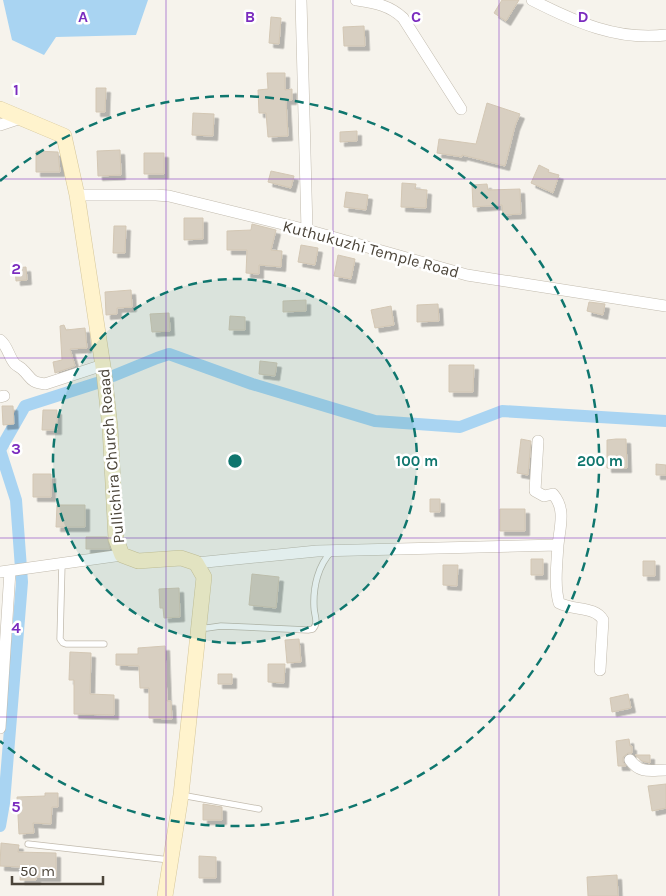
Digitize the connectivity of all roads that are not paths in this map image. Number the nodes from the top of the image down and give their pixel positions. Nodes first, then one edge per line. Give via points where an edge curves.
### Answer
1 (301, 0) edge
2 (356, 0) edge
3 (532, 0) edge
4 (666, 35) edge
5 (0, 109) edge
6 (461, 109) dead end
7 (21, 118) junction
8 (0, 125) edge
9 (78, 196) junction
10 (306, 230) junction
11 (666, 306) edge
12 (0, 340) edge
13 (103, 366) junction
14 (538, 441) dead end
15 (558, 544) junction
16 (332, 551) junction
17 (122, 555) junction
18 (196, 563) junction
19 (62, 564) junction
20 (5, 571) edge
21 (199, 626) junction
22 (104, 644) dead end
23 (600, 670) dead end
24 (0, 728) edge
25 (630, 760) dead end
26 (666, 770) edge
27 (181, 794) junction
28 (259, 809) dead end
29 (28, 844) dead end
30 (171, 860) junction
31 (165, 896) edge

1 - 10 street
2 - 6 street via 379,3 395,10 403,18
3 - 4 street via 584,24 616,34
5 - 7 main road, Pullichira Church Roaad
7 - 8 street
7 - 9 main road, Pullichira Church Roaad via 64,136
9 - 10 street, Kuthukuzhi Temple Road via 156,194
9 - 13 main road, Pullichira Church Roaad
10 - 11 street, Kuthukuzhi Temple Road via 467,275
12 - 13 street via 15,364 35,383 45,384
13 - 17 main road, Pullichira Church Roaad via 116,539
14 - 15 street via 535,491 544,496 554,494 560,502
15 - 16 street
15 - 23 street via 559,603 568,608 592,610 603,620
16 - 18 street
16 - 21 lane via 325,558 317,579 316,622 312,629
17 - 18 main road, Pullichira Church Roaad via 138,560 181,558
17 - 19 street
18 - 21 main road via 204,577
19 - 20 street
19 - 22 lane via 60,639 66,644
20 - 24 street
21 - 27 main road
25 - 26 street via 641,770
27 - 28 lane
27 - 30 main road
29 - 30 lane
30 - 31 main road

